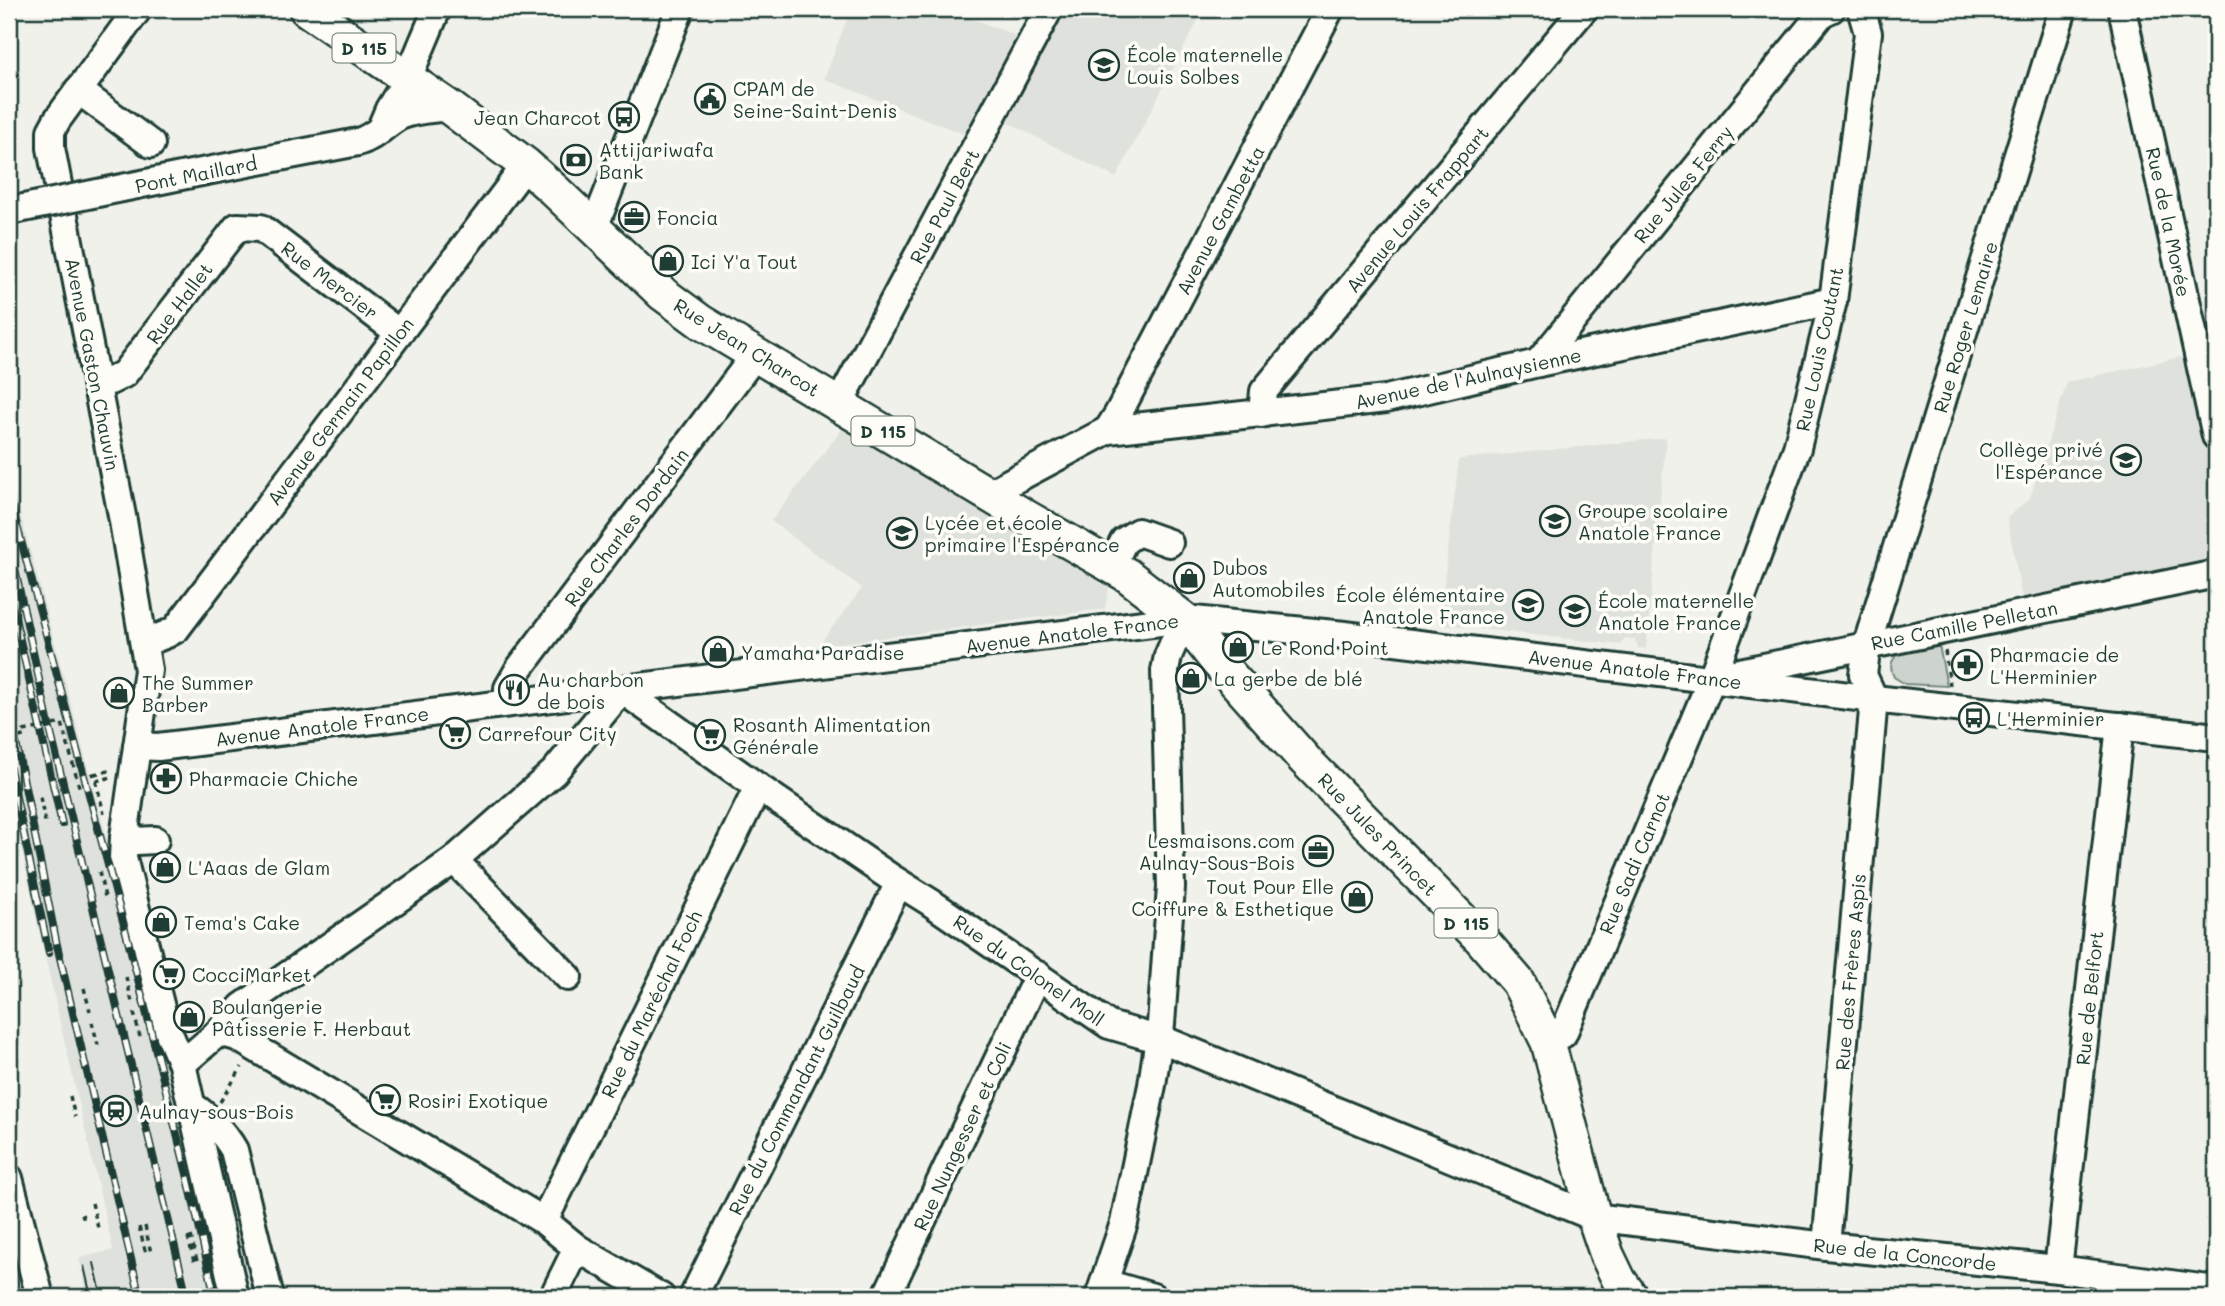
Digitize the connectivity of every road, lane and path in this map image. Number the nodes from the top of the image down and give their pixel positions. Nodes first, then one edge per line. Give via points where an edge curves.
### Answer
1 (138, 9) edge
2 (306, 9) edge
3 (437, 9) edge
4 (680, 9) edge
5 (1049, 9) edge
6 (1331, 9) edge
7 (1584, 9) edge
8 (1831, 9) edge
9 (1861, 9) edge
10 (2063, 9) edge
11 (2122, 9) edge
12 (408, 78) junction
13 (78, 90) junction
14 (449, 107) junction
15 (380, 131) junction
16 (151, 144) dead end
17 (526, 165) junction
18 (9, 211) edge
19 (261, 228) joint
20 (594, 228) junction
21 (1833, 301) junction
22 (400, 333) junction
23 (755, 355) junction
24 (1538, 363) junction
25 (96, 383) junction
26 (839, 404) junction
27 (1262, 414) junction
28 (1108, 430) junction
29 (2216, 436) edge
30 (988, 494) junction
31 (1168, 543) dead end
32 (1111, 567) junction
33 (2216, 574) edge
34 (1184, 619) junction
35 (1942, 630) junction
36 (144, 643) junction
37 (1867, 644) junction
38 (1712, 678) junction
39 (622, 690) junction
40 (1874, 699) junction
41 (508, 703) junction
42 (1954, 708) junction
43 (2120, 726) junction
44 (2216, 737) edge
45 (9, 739) edge
46 (138, 746) junction
47 (109, 771) dead end
48 (103, 779) dead end
49 (96, 781) junction
50 (758, 787) junction
51 (80, 790) dead end
52 (40, 797) dead end
53 (105, 818) dead end
54 (45, 822) dead end
55 (454, 860) junction
56 (99, 872) dead end
57 (900, 883) junction
58 (105, 897) dead end
59 (1038, 975) junction
60 (125, 977) dead end
61 (568, 977) dead end
62 (84, 988) dead end
63 (131, 1002) dead end
64 (90, 1011) dead end
65 (134, 1013) dead end
66 (92, 1022) dead end
67 (219, 1032) junction
68 (140, 1037) dead end
69 (1159, 1040) junction
70 (1548, 1042) junction
71 (98, 1045) dead end
72 (182, 1065) junction
73 (243, 1066) dead end
74 (70, 1096) dead end
75 (204, 1106) junction
76 (75, 1117) dead end
77 (9, 1178) edge
78 (92, 1203) dead end
79 (82, 1214) dead end
80 (1594, 1217) junction
81 (84, 1220) dead end
82 (544, 1221) junction
83 (145, 1226) dead end
84 (139, 1227) dead end
85 (99, 1232) dead end
86 (189, 1237) dead end
87 (1826, 1246) junction
88 (577, 1248) junction
89 (151, 1253) dead end
90 (146, 1254) dead end
91 (196, 1266) dead end
92 (2058, 1269) junction
93 (201, 1287) dead end
94 (153, 1290) dead end
95 (1102, 1290) edge
96 (2216, 1290) edge
97 (202, 1293) dead end
98 (40, 1297) edge
99 (155, 1297) edge
100 (235, 1297) edge
101 (270, 1297) edge
102 (553, 1297) edge
103 (661, 1297) edge
104 (693, 1297) edge
105 (886, 1297) edge
106 (1153, 1297) edge
107 (1631, 1297) edge

1 - 13 street, Avenue Gaston Chauvin
2 - 12 main road, Rue Jean Charcot / D 115
3 - 12 street
4 - 20 street
5 - 26 street, Rue Paul Bert
6 - 28 street, Avenue Gambetta
7 - 27 street, Avenue Louis Frappart via 1264,391
8 - 24 street, Rue Jules Ferry via 1822,13
9 - 21 street, Rue Louis Coutant via 1868,33
10 - 37 street, Rue Roger Lemaire
11 - 29 street, Rue de la Morée
12 - 14 main road, Rue Jean Charcot / D 115
12 - 15 street
13 - 16 street
13 - 25 street, Avenue Gaston Chauvin via 53,126 51,148
14 - 15 street, Pont Maillard via 408,113
14 - 17 main road, Rue Jean Charcot / D 115
15 - 18 street, Pont Maillard, bridge via 358,142
17 - 20 main road, Rue Jean Charcot / D 115
17 - 22 street, Avenue Germain Papillon
19 - 22 street, Rue Mercier
19 - 25 street, Rue Hallet via 237,227 124,374
20 - 23 main road, Rue Jean Charcot / D 115 via 663,294
21 - 24 street, Avenue de l'Aulnaysienne
21 - 38 street, Rue Louis Coutant via 1797,448
22 - 36 street, Avenue Germain Papillon via 176,629
23 - 26 main road, Rue Jean Charcot / D 115
23 - 41 street, Rue Charles Dordain via 519,669 508,688
24 - 27 street, Avenue de l'Aulnaysienne via 1386,399
25 - 36 street, Avenue Gaston Chauvin
26 - 30 main road, Rue Jean Charcot / D 115
27 - 28 street, Avenue de l'Aulnaysienne
28 - 30 street, Avenue de l'Aulnaysienne
30 - 32 main road, Rue Jean Charcot / D 115
31 - 32 street via 1138,532 1124,541
32 - 34 main road, Rue Jean Charcot / D 115
33 - 35 street, Rue Camille Pelletan
34 - 38 street, Avenue Anatole France
34 - 39 street, Avenue Anatole France
34 - 69 street via 1165,671 1171,887
34 - 70 main road, Rue Jules Princet / D 115 via 1305,760 1481,939 1518,982
35 - 37 street, Rue Camille Pelletan
35 - 42 path
36 - 46 street, Avenue Gaston Chauvin via 148,680
37 - 38 street, Rue Camille Pelletan
37 - 40 street, Rue Roger Lemaire via 1863,674
38 - 40 street, Avenue Anatole France
38 - 70 street, Rue Sadi Carnot via 1563,1034
39 - 41 street, Avenue Anatole France
39 - 50 street, Rue du Colonel Moll
39 - 55 street via 554,772
40 - 42 street, Avenue Anatole France
40 - 87 street, Rue des Frères Aspis
41 - 46 street, Avenue Anatole France
42 - 43 street, Avenue Anatole France
43 - 44 street, Avenue Anatole France
43 - 92 street, Rue de Belfort
45 - 51 path via 62,723
46 - 72 street, Avenue Gaston Chauvin via 123,858 165,1024
47 - 49 path via 92,774
48 - 49 path
49 - 53 path
50 - 57 street, Rue du Colonel Moll
50 - 82 street, Rue du Maréchal Foch
52 - 54 path
55 - 61 street
55 - 67 street via 242,1007
56 - 58 path
57 - 59 street, Rue du Colonel Moll
57 - 104 street, Rue du Commandant Guilbaud
59 - 69 street, Rue du Colonel Moll via 1109,1025
59 - 105 street, Rue Nungesser et Coli
60 - 63 path
62 - 64 path
65 - 68 path
66 - 71 path
67 - 72 street
67 - 82 street via 237,1037
69 - 80 street, Rue du Colonel Moll
69 - 95 street via 1124,1223
70 - 80 main road, Rue Jules Princet / D 115
72 - 75 street, Avenue Gaston Chauvin
73 - 75 path
74 - 76 path
75 - 100 street, Avenue Gaston Chauvin
75 - 101 street via 200,1111 234,1150
77 - 98 street
78 - 85 path
79 - 81 path
80 - 87 street, Rue de la Concorde
80 - 107 main road, Rue Jules Princet / D 115 via 1607,1255
82 - 88 street
83 - 89 path
84 - 90 path
86 - 91 path
87 - 92 street, Rue de la Concorde
88 - 102 street
88 - 103 street
92 - 96 street, Rue de la Concorde
93 - 97 path
94 - 99 path
95 - 106 street

